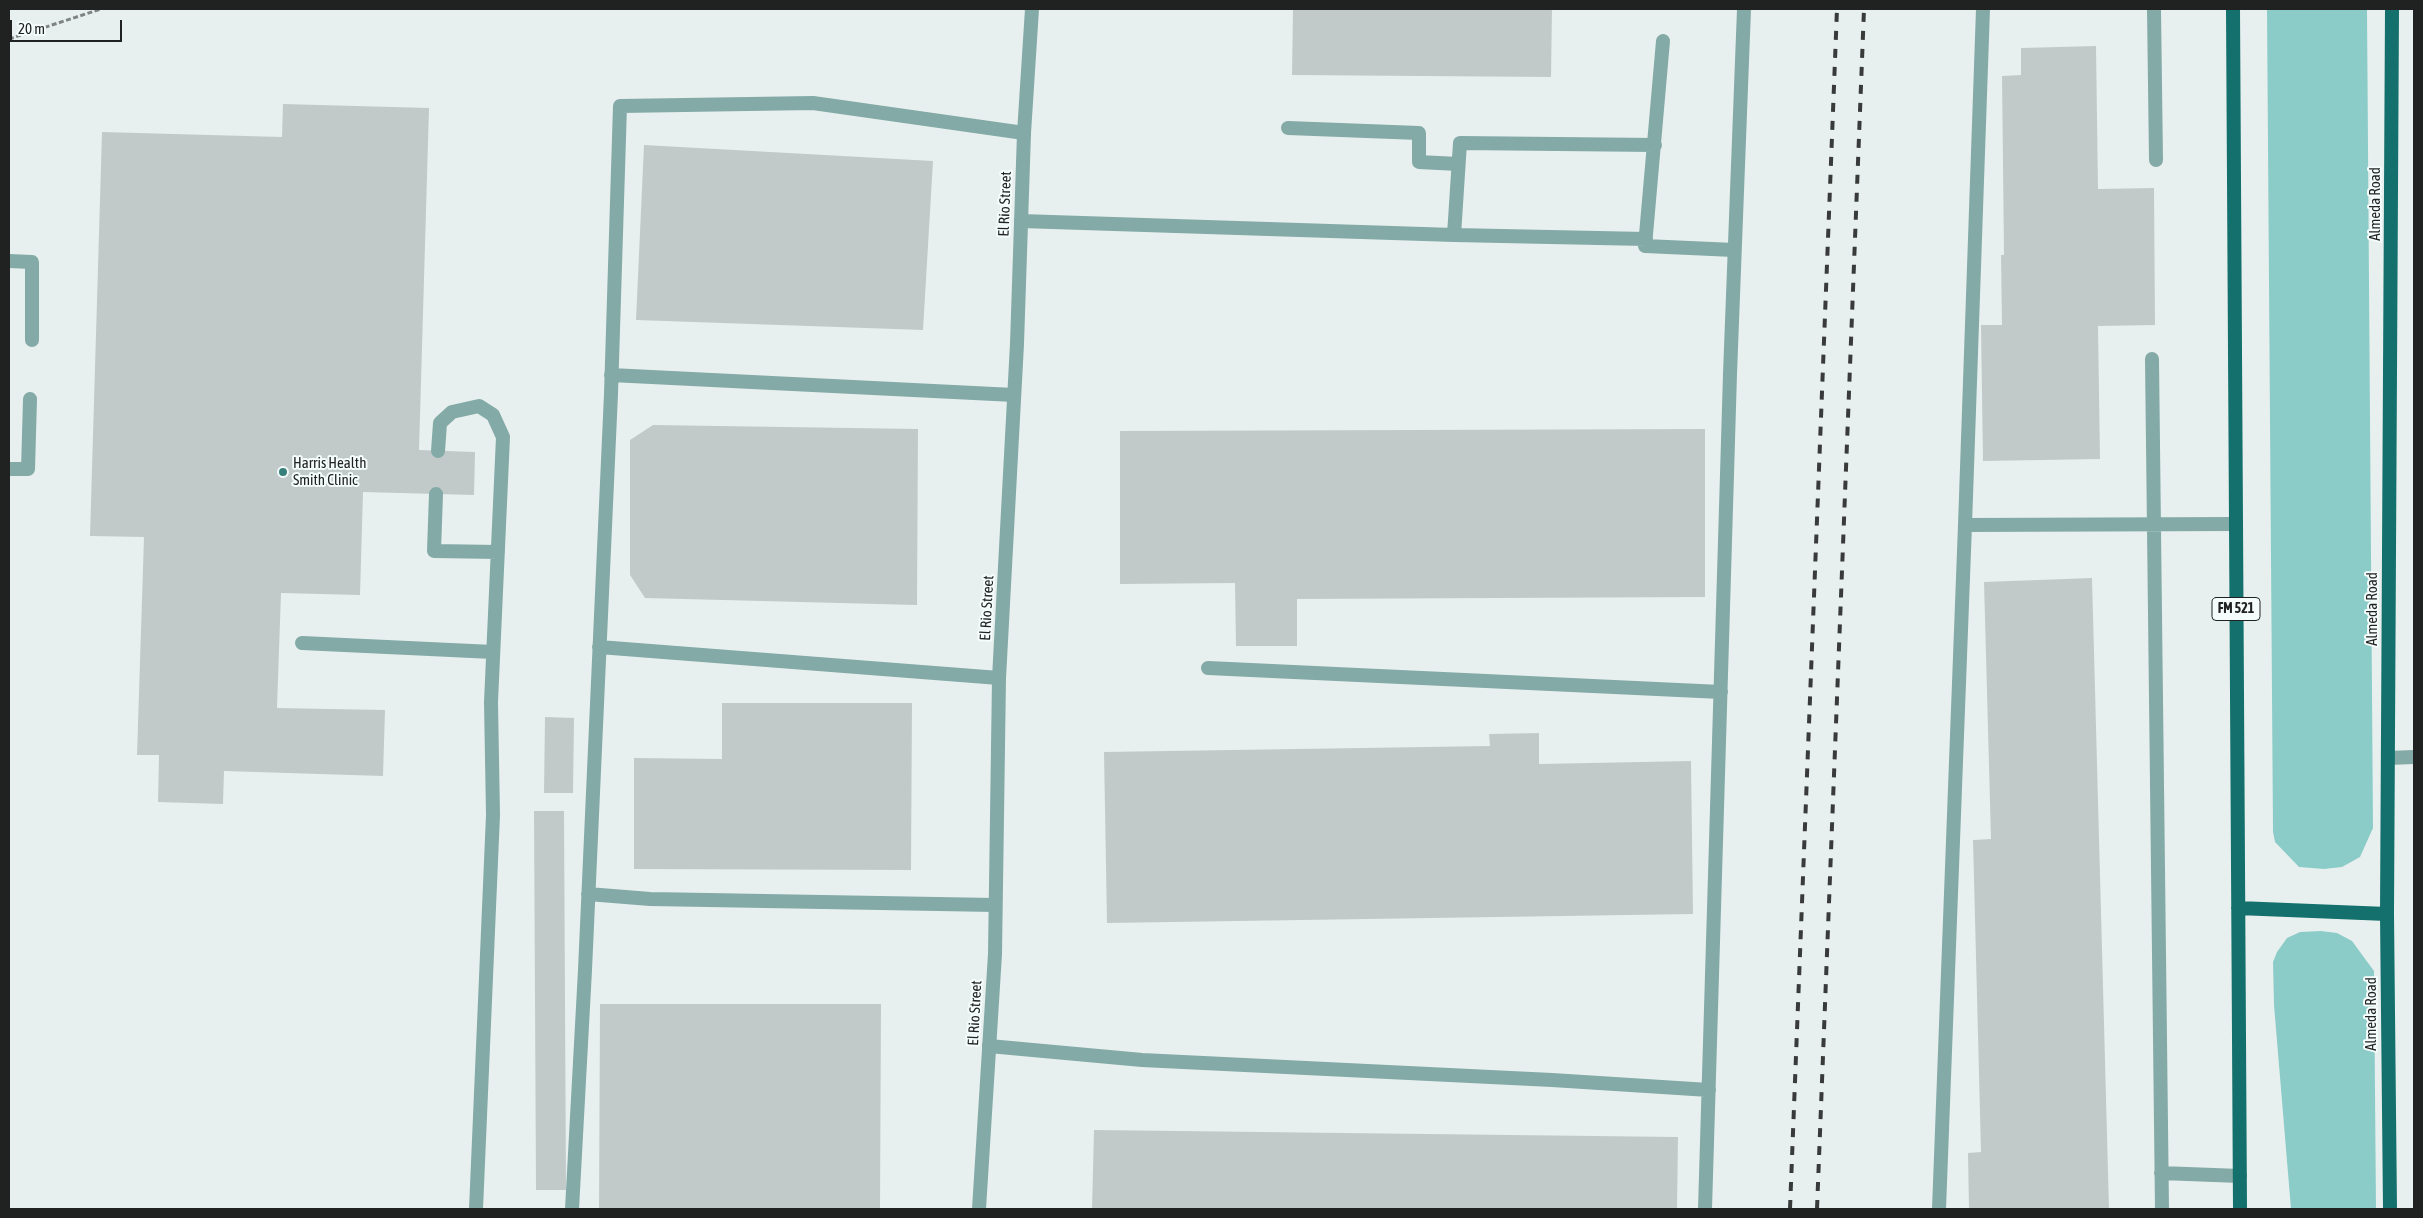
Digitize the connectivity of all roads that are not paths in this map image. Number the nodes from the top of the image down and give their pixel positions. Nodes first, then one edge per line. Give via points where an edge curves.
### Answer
1 (1032, 9) edge
2 (1744, 9) edge
3 (1983, 9) edge
4 (2154, 9) edge
5 (2233, 9) edge
6 (2392, 9) edge
7 (1663, 41) dead end
8 (1288, 128) dead end
9 (1024, 132) junction
10 (1656, 145) junction
11 (2156, 160) dead end
12 (1458, 164) junction
13 (1021, 221) junction
14 (1454, 235) junction
15 (1646, 239) junction
16 (1734, 250) junction
17 (9, 261) edge
18 (32, 340) dead end
19 (2152, 359) dead end
20 (611, 375) junction
21 (1014, 396) junction
22 (30, 400) dead end
23 (438, 451) dead end
24 (9, 469) edge
25 (436, 494) dead end
26 (2154, 524) junction
27 (2236, 524) junction
28 (1965, 525) junction
29 (498, 552) junction
30 (302, 643) dead end
31 (599, 647) junction
32 (493, 652) junction
33 (1208, 668) dead end
34 (999, 678) junction
35 (1721, 692) junction
36 (2414, 756) edge
37 (2388, 758) junction
38 (588, 894) junction
39 (996, 905) junction
40 (2238, 908) junction
41 (2387, 914) junction
42 (989, 1046) junction
43 (1709, 1090) junction
44 (2162, 1173) junction
45 (2240, 1176) junction
46 (476, 1209) edge
47 (572, 1209) edge
48 (980, 1209) edge
49 (1705, 1209) edge
50 (1939, 1209) edge
51 (2162, 1209) edge
52 (2240, 1209) edge
53 (2390, 1209) edge

1 - 9 street, El Rio Street
2 - 16 street
3 - 28 street
4 - 11 street
5 - 27 main road, FM 521
6 - 37 main road, Almeda Road
7 - 10 street
8 - 12 street via 1419,133 1419,162
9 - 13 street, El Rio Street
9 - 20 street via 813,102 620,106
10 - 12 street via 1460,143
10 - 15 street
12 - 14 street
13 - 14 street
13 - 21 street, El Rio Street
14 - 15 street
15 - 16 street via 1645,246
16 - 35 street
17 - 18 street via 32,262
19 - 26 street
20 - 21 street
20 - 31 street
21 - 34 street, El Rio Street
22 - 24 street via 28,469
23 - 29 street via 440,424 452,412 479,406 493,414 503,437
25 - 29 street via 434,551
26 - 27 street
26 - 28 street
26 - 44 street
27 - 40 main road, FM 521
28 - 50 street
29 - 32 street
30 - 32 street
31 - 34 street
31 - 38 street
32 - 46 street via 493,815
33 - 35 street
34 - 39 street, El Rio Street
35 - 43 street
36 - 37 street
37 - 41 main road, Almeda Road
38 - 39 street via 650,899
38 - 47 street
39 - 42 street, El Rio Street
40 - 41 main road
40 - 45 main road, FM 521
41 - 53 main road, Almeda Road
42 - 43 street via 1142,1060
42 - 48 street, El Rio Street
43 - 49 street
44 - 45 street
44 - 51 street
45 - 52 main road, FM 521

